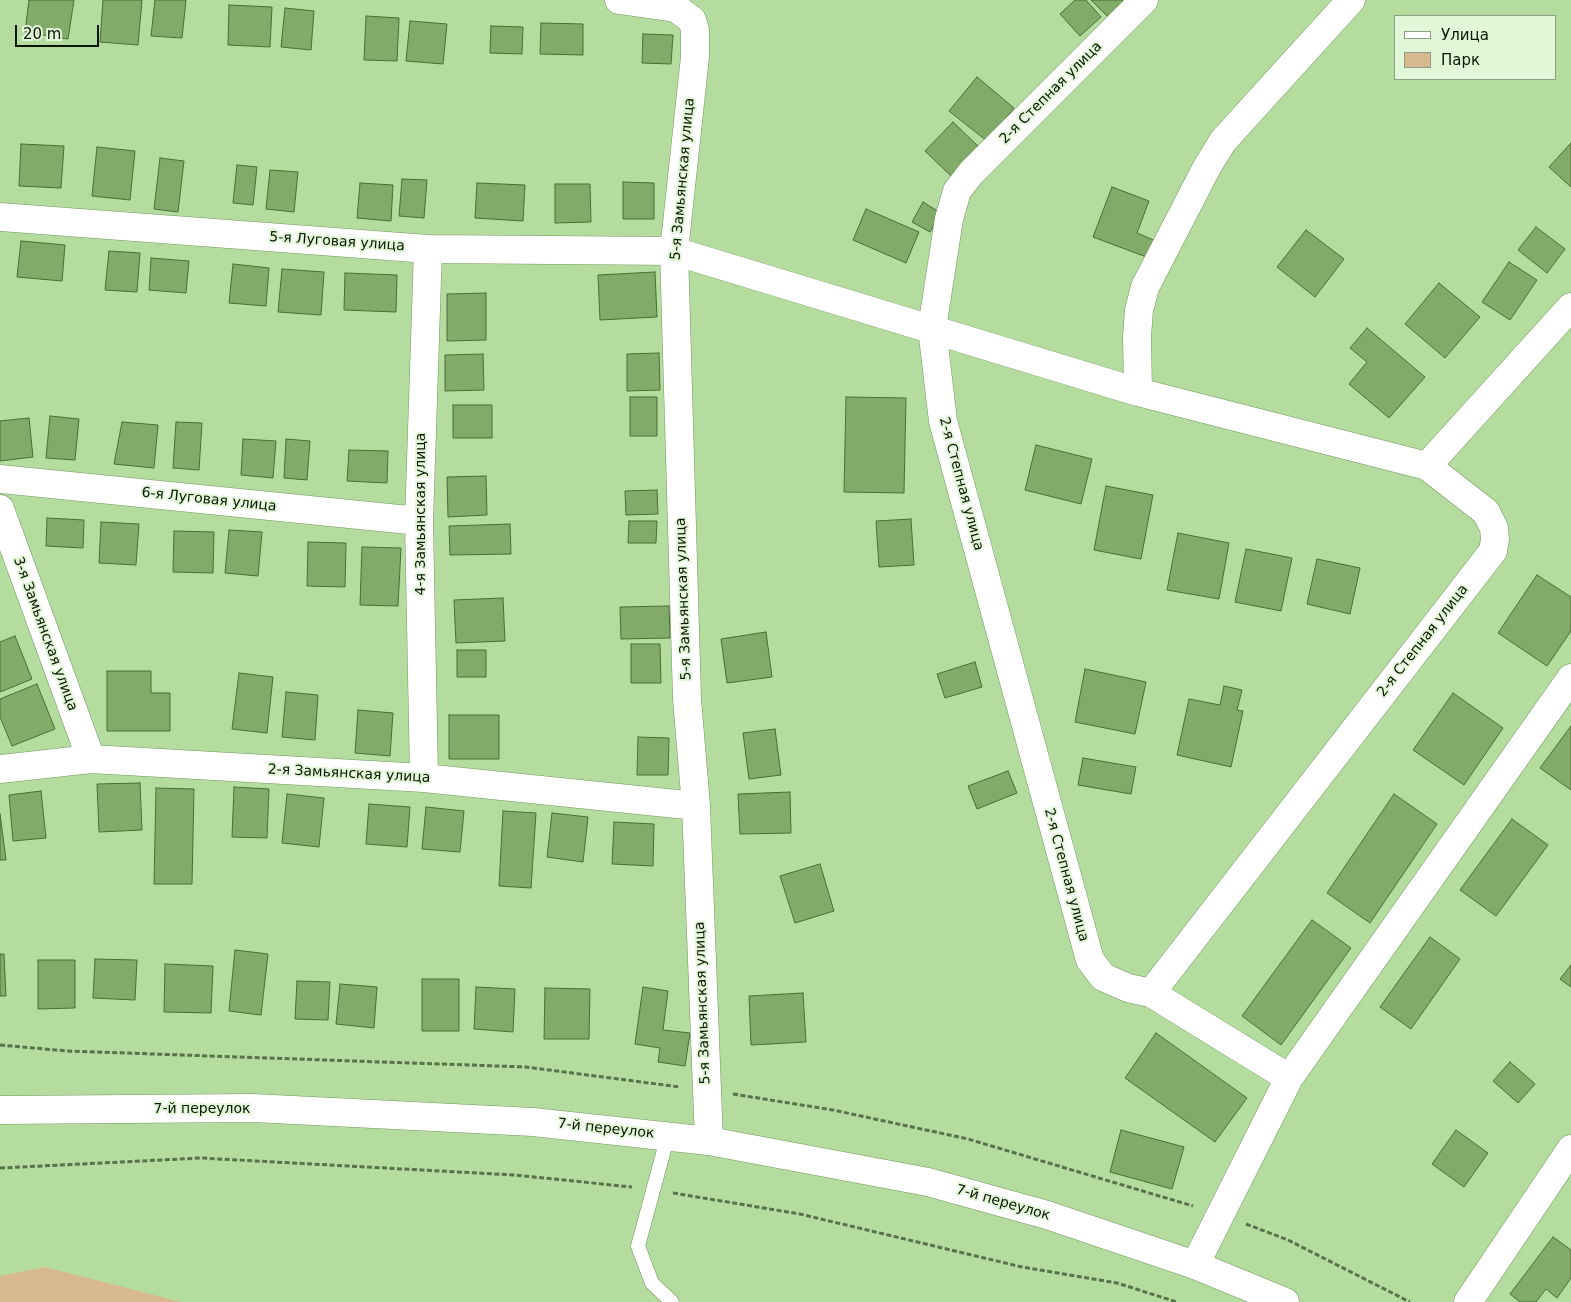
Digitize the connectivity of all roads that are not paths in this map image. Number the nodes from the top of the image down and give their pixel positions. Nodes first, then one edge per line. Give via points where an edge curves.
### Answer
1 (619, 0) edge
2 (1144, 0) edge
3 (1351, 0) edge
4 (0, 217) edge
5 (428, 249) junction
6 (674, 251) junction
7 (1571, 307) edge
8 (932, 328) junction
9 (1138, 392) junction
10 (1427, 466) junction
11 (0, 479) edge
12 (0, 509) edge
13 (419, 520) junction
14 (1571, 678) edge
15 (91, 759) junction
16 (0, 769) edge
17 (424, 778) junction
18 (696, 806) junction
19 (1151, 994) junction
20 (1289, 1078) junction
21 (0, 1110) edge
22 (668, 1135) junction
23 (709, 1141) junction
24 (1571, 1149) edge
25 (1195, 1265) junction
26 (672, 1302) edge
27 (1285, 1302) edge
28 (1468, 1302) edge

1 - 6 street, 5-я Замьянская улица via 667,6 684,13 692,20 695,30 695,57
2 - 8 street, 2-я Степная улица via 971,173 957,191 949,219
3 - 9 street via 1223,140 1207,167 1145,287 1137,336
4 - 5 street, 5-я Луговая улица
5 - 6 street, 5-я Луговая улица
5 - 13 street, 4-я Замьянская улица
6 - 8 street, 5-я Луговая улица
6 - 18 street, 5-я Замьянская улица via 687,699
7 - 10 street
8 - 9 street, 5-я Луговая улица
8 - 19 street, 2-я Степная улица via 943,421 1090,960 1103,977
9 - 10 street, 5-я Луговая улица
10 - 19 street, 2-я Степная улица via 1486,512 1494,528 1493,551
11 - 13 street, 6-я Луговая улица
12 - 15 street, 3-я Замьянская улица
13 - 17 street, 4-я Замьянская улица
14 - 20 street
15 - 16 street, 2-я Замьянская улица
15 - 17 street, 2-я Замьянская улица
17 - 18 street, 2-я Замьянская улица
18 - 23 street, 5-я Замьянская улица
19 - 20 street, 2-я Степная улица
20 - 25 street
21 - 22 street, 7-й переулок via 253,1108 533,1122
22 - 23 street, 7-й переулок
22 - 26 lane via 638,1246 652,1283
23 - 25 street, 7-й переулок via 928,1182 1047,1215
24 - 28 street
25 - 27 street, 7-й переулок

